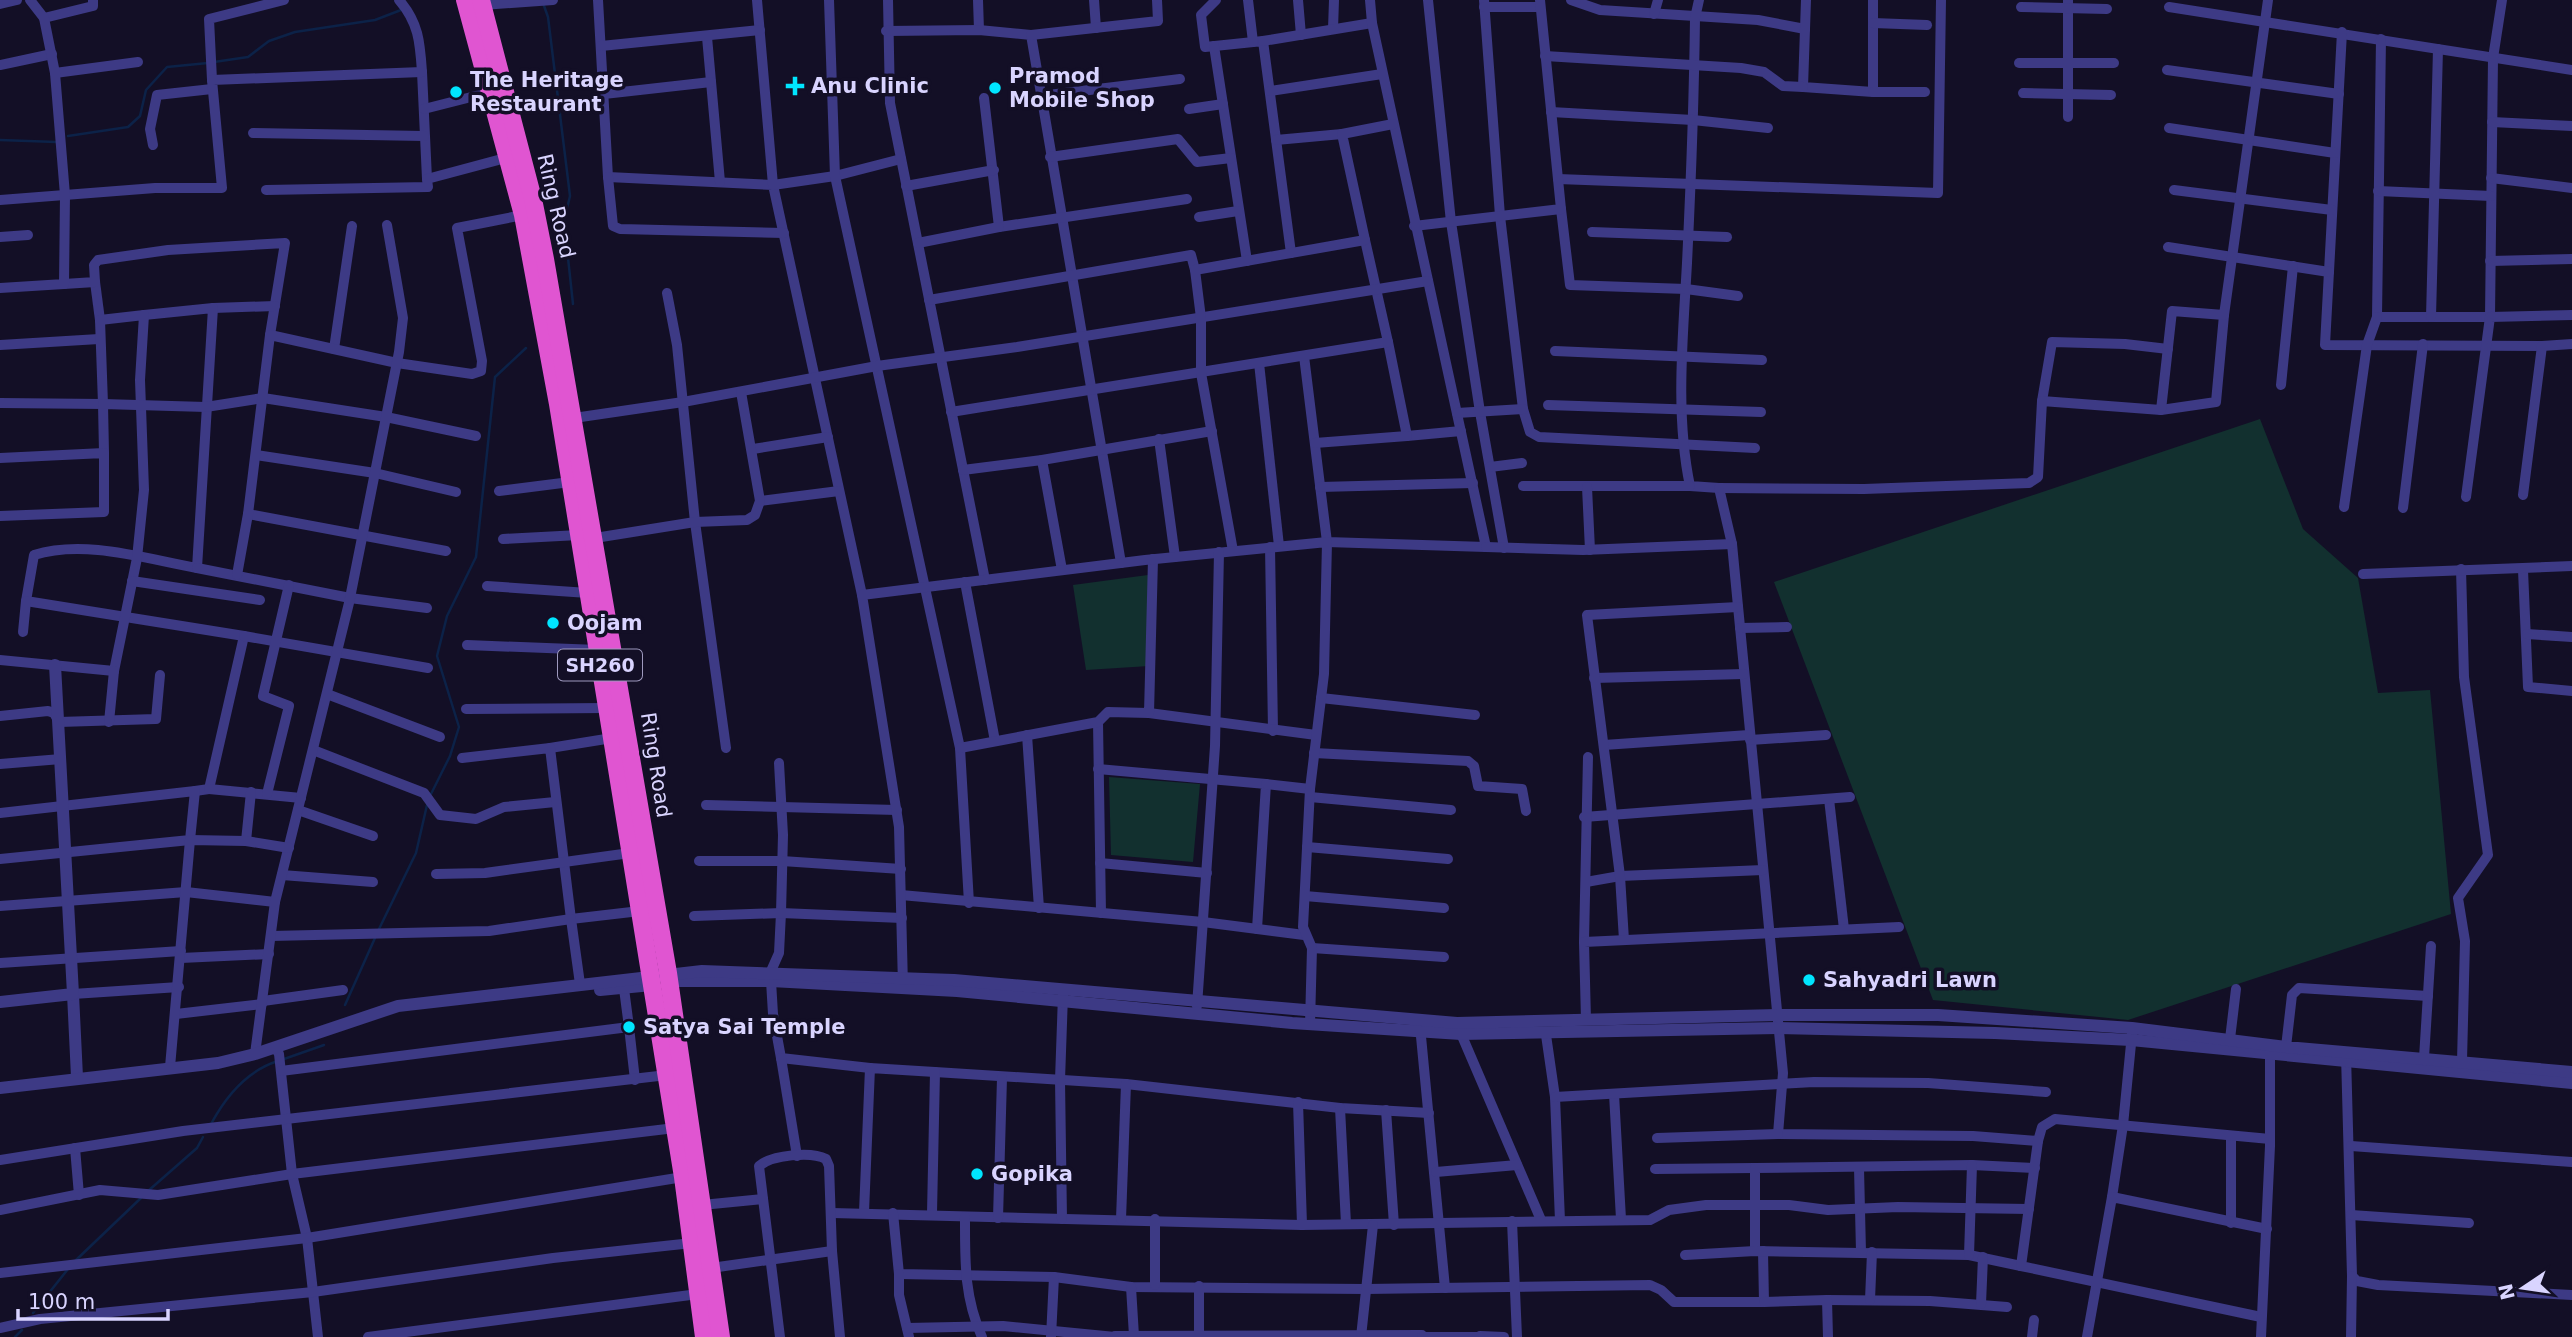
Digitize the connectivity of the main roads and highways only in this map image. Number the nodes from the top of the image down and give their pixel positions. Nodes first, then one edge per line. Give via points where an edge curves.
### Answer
1 (476, 2) edge
2 (571, 440) junction
3 (587, 536) junction
4 (660, 979) junction
5 (704, 1337) edge
6 (721, 1337) edge

1 - 2 highway, Ring Road / SH260 via 491,92 523,215
1 - 2 highway, Ring Road / SH260 via 533,199 574,418
2 - 3 highway, Ring Road / SH260
2 - 3 highway, Ring Road / SH260 via 570,482
3 - 4 highway, Ring Road / SH260
3 - 4 highway, Ring Road / SH260 via 588,593 630,853 640,911
4 - 5 highway, Ring Road / SH260 via 667,1075
4 - 6 highway, Ring Road / SH260

